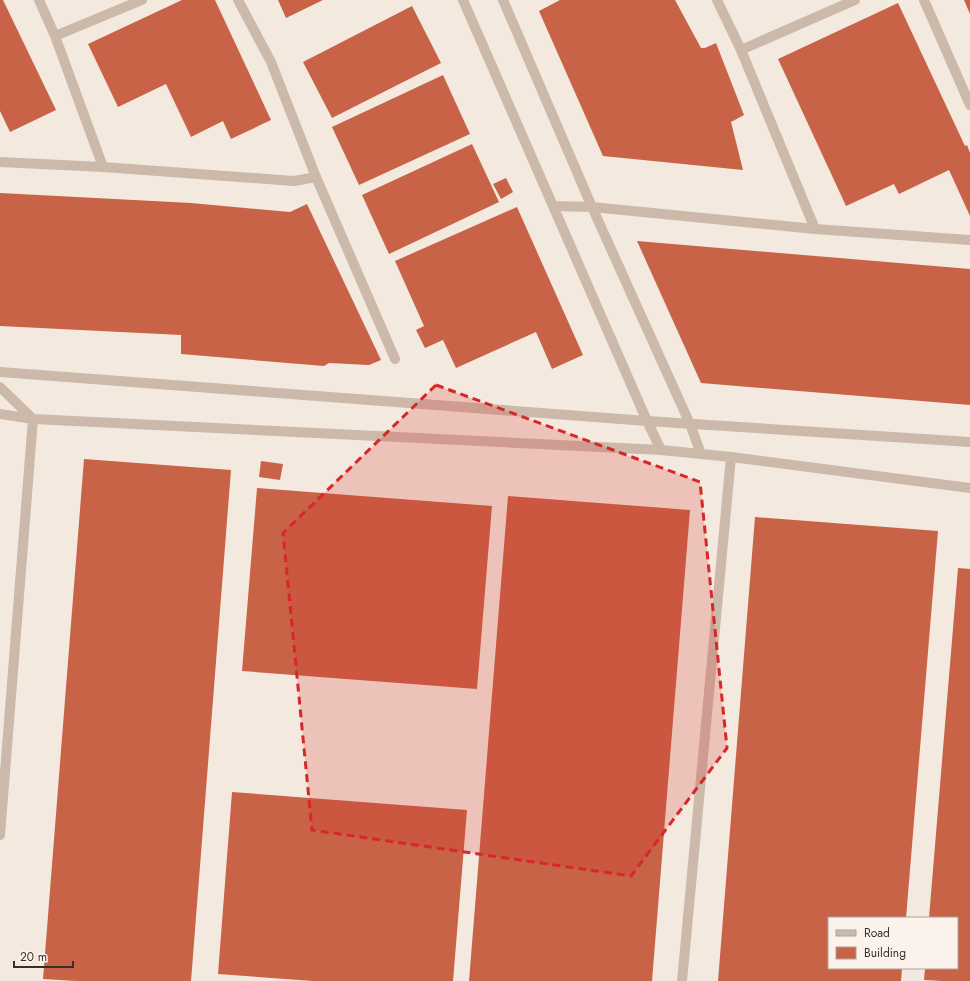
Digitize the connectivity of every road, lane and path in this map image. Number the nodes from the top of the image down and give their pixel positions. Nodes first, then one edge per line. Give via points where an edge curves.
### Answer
1 (39, 0) edge
2 (142, 0) edge
3 (238, 0) edge
4 (463, 0) edge
5 (503, 0) edge
6 (717, 0) edge
7 (855, 0) edge
8 (924, 0) edge
9 (55, 36) junction
10 (741, 50) junction
11 (970, 105) edge
12 (0, 162) edge
13 (103, 167) junction
14 (316, 177) junction
15 (553, 206) junction
16 (592, 207) junction
17 (815, 229) junction
18 (970, 240) edge
19 (395, 359) dead end
20 (0, 372) edge
21 (0, 386) edge
22 (0, 414) edge
23 (33, 419) junction
24 (646, 421) junction
25 (690, 424) junction
26 (970, 442) edge
27 (661, 450) junction
28 (701, 454) junction
29 (731, 457) junction
30 (970, 488) edge
31 (0, 835) edge
32 (682, 981) edge

1 - 9 street
2 - 9 street
3 - 14 street via 271,62
4 - 15 street
5 - 16 street
6 - 10 street
7 - 10 street
8 - 11 street
9 - 13 street
10 - 17 street
12 - 13 street
13 - 14 street via 294,181
14 - 19 street
15 - 16 street
15 - 24 street
16 - 17 street
16 - 25 street
17 - 18 street
20 - 24 street
21 - 23 street
22 - 23 street
23 - 27 street
23 - 31 street
24 - 25 street
24 - 27 street
25 - 26 street
25 - 28 street
27 - 28 street
28 - 29 street
29 - 30 street
29 - 32 street

